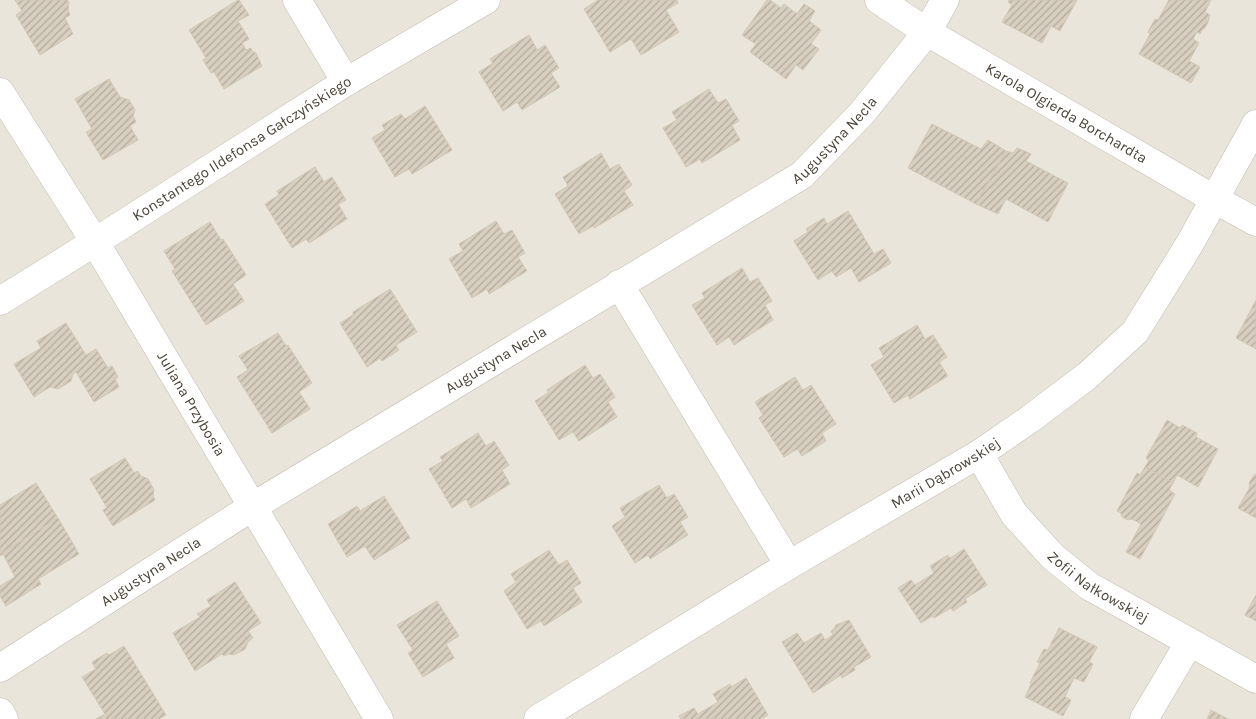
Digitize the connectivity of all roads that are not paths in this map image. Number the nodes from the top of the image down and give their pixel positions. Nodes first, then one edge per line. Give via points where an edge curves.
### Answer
1 (297, 0) edge
2 (486, 0) edge
3 (879, 0) edge
4 (945, 0) edge
5 (927, 32) junction
6 (346, 82) junction
7 (0, 92) edge
8 (1256, 124) edge
9 (1214, 199) junction
10 (1256, 222) edge
11 (95, 242) junction
12 (619, 284) junction
13 (0, 301) edge
14 (979, 454) junction
15 (252, 507) junction
16 (789, 564) junction
17 (1190, 643) junction
18 (0, 668) edge
19 (1256, 679) edge
20 (0, 712) edge
21 (4, 719) edge
22 (379, 719) edge
23 (538, 719) edge
24 (1144, 719) edge

1 - 6 street
2 - 6 street, Konstantego Ildefonsa Gałczyńskiego
3 - 5 street, Karola Olgierda Borchardta
4 - 5 street, Augustyna Necla
5 - 9 street, Karola Olgierda Borchardta
5 - 12 street, Augustyna Necla via 862,113 802,175
6 - 11 street, Konstantego Ildefonsa Gałczyńskiego
7 - 11 street, Juliana Przybosia
8 - 9 street, Marii Dąbrowskiej
9 - 10 street, Karola Olgierda Borchardta
9 - 14 street, Marii Dąbrowskiej via 1135,332 1087,376
11 - 13 street, Konstantego Ildefonsa Gałczyńskiego
11 - 15 street, Juliana Przybosia
12 - 15 street, Augustyna Necla
12 - 16 street
14 - 16 street, Marii Dąbrowskiej
14 - 17 street, Zofii Nałkowskiej via 1014,514 1053,557 1089,586
15 - 18 street, Augustyna Necla
15 - 22 street, Juliana Przybosia
16 - 23 street, Marii Dąbrowskiej
17 - 19 street, Zofii Nałkowskiej
17 - 24 street
20 - 21 street

